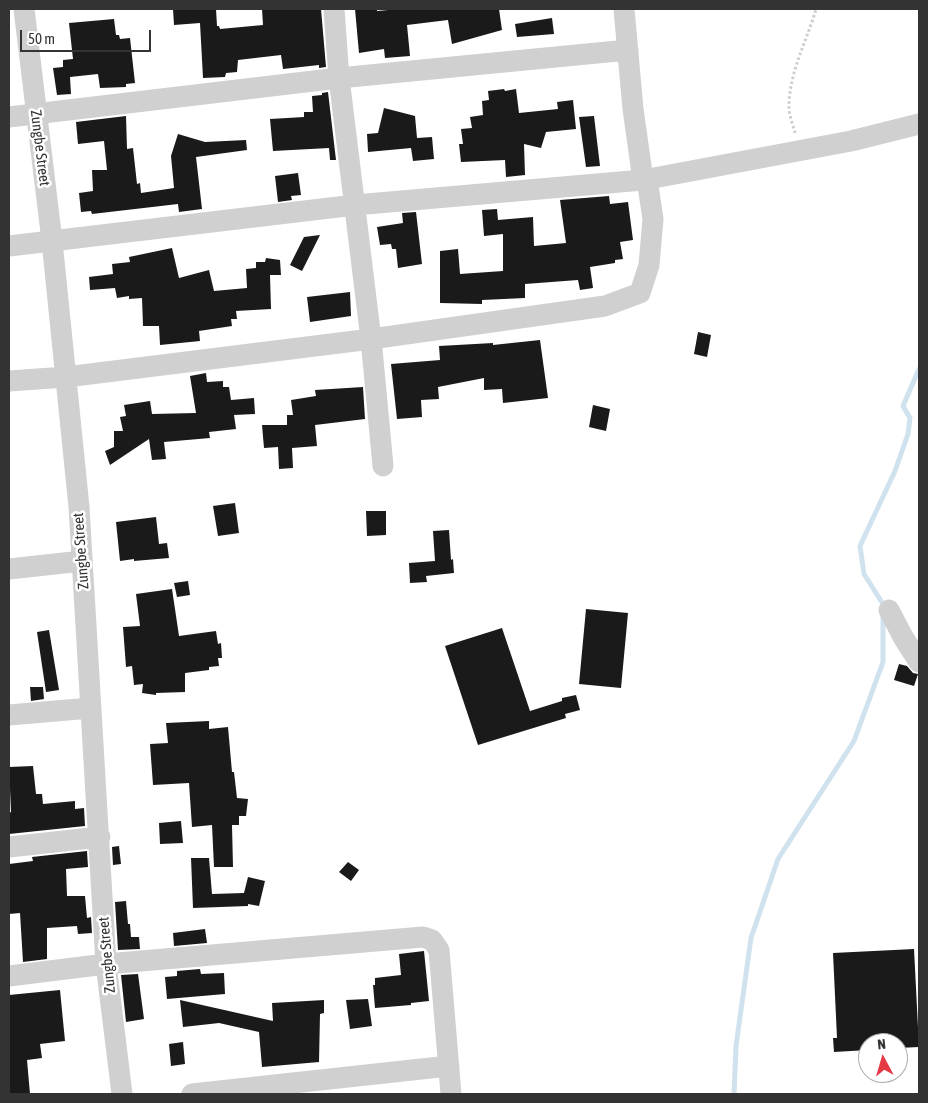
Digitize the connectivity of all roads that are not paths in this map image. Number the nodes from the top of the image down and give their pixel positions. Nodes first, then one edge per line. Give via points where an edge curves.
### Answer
1 (24, 9) edge
2 (334, 9) edge
3 (624, 9) edge
4 (628, 50) junction
5 (339, 78) junction
6 (36, 115) junction
7 (9, 118) edge
8 (919, 124) edge
9 (645, 180) junction
10 (355, 205) junction
11 (52, 242) junction
12 (9, 246) edge
13 (371, 339) junction
14 (66, 377) junction
15 (9, 381) edge
16 (383, 466) dead end
17 (82, 561) junction
18 (9, 569) edge
19 (889, 610) dead end
20 (919, 662) edge
21 (91, 708) junction
22 (9, 715) edge
23 (100, 837) junction
24 (9, 847) edge
25 (106, 964) junction
26 (9, 976) edge
27 (448, 1066) junction
28 (122, 1094) edge
29 (192, 1094) edge
30 (451, 1094) edge

1 - 6 street, Zungbe Street
2 - 5 street
3 - 4 street
4 - 5 street
4 - 9 street via 633,109
5 - 6 street
5 - 10 street
6 - 7 street
6 - 11 street, Zungbe Street
8 - 9 street via 851,142
9 - 10 street
9 - 13 street via 653,219 650,266 640,293 605,306
10 - 11 street
10 - 13 street
11 - 12 street
11 - 14 street, Zungbe Street
13 - 14 street
13 - 16 street
14 - 15 street
14 - 17 street, Zungbe Street
17 - 18 street
17 - 21 street, Zungbe Street
19 - 20 street
21 - 22 street
21 - 23 street, Zungbe Street
23 - 24 street
23 - 25 street, Zungbe Street
25 - 26 street
25 - 27 street via 423,937 432,940 439,950
25 - 28 street, Zungbe Street
27 - 29 street
27 - 30 street

